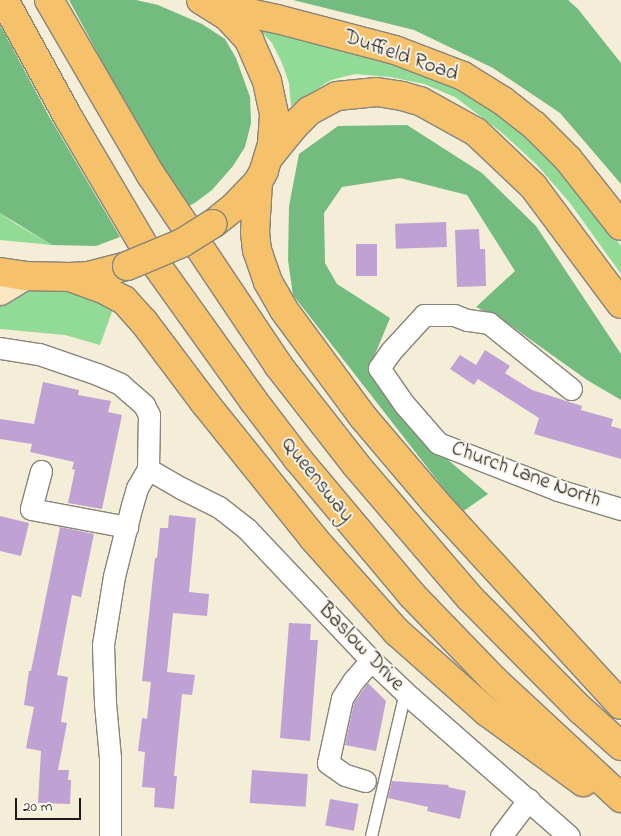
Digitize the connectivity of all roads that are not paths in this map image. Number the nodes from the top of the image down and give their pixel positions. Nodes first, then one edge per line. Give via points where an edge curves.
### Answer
1 (4, 0) edge
2 (49, 0) edge
3 (207, 2) edge
4 (269, 157) junction
5 (258, 182) junction
6 (621, 226) edge
7 (13, 274) edge
8 (70, 278) junction
9 (0, 291) edge
10 (621, 304) edge
11 (0, 348) edge
12 (571, 389) dead end
13 (148, 468) junction
14 (41, 471) dead end
15 (621, 509) edge
16 (127, 527) junction
17 (371, 660) junction
18 (405, 692) junction
19 (621, 705) edge
20 (621, 746) edge
21 (366, 781) dead end
22 (621, 798) edge
23 (529, 799) junction
24 (621, 808) edge
25 (110, 836) edge
26 (371, 836) edge
27 (501, 836) edge
28 (569, 836) edge

1 - 22 main road, Queensway via 150,256 296,458 412,595 493,679
2 - 20 main road, Queensway via 151,175 278,366 356,465 470,598
3 - 4 main road via 227,16 248,40 267,81 274,115
3 - 6 main road, Duffield Road via 394,50 463,76 534,125 568,159
4 - 5 main road
4 - 10 main road, Duffield Road via 309,111 337,96 378,92 420,101 476,132 533,186
5 - 8 main road, bridge via 213,224 182,243 128,266
5 - 19 main road via 257,250 268,282 284,310 363,417 435,502
7 - 8 main road
7 - 9 street
8 - 24 main road via 124,300 314,539 396,632 487,712
11 - 13 street via 61,360 120,384 144,405 148,415
12 - 15 street, Church Lane North via 489,323 454,315 424,315 379,368 404,404 438,443 558,490
13 - 16 street via 137,488
13 - 17 street, Baslow Drive via 219,507 247,529
14 - 16 street via 31,508
16 - 25 street via 114,576 103,645 110,758
17 - 18 street, Baslow Drive
17 - 21 street via 342,698 322,763 345,776
18 - 23 street, Baslow Drive
18 - 26 lane
23 - 27 street
23 - 28 street, Baslow Drive

